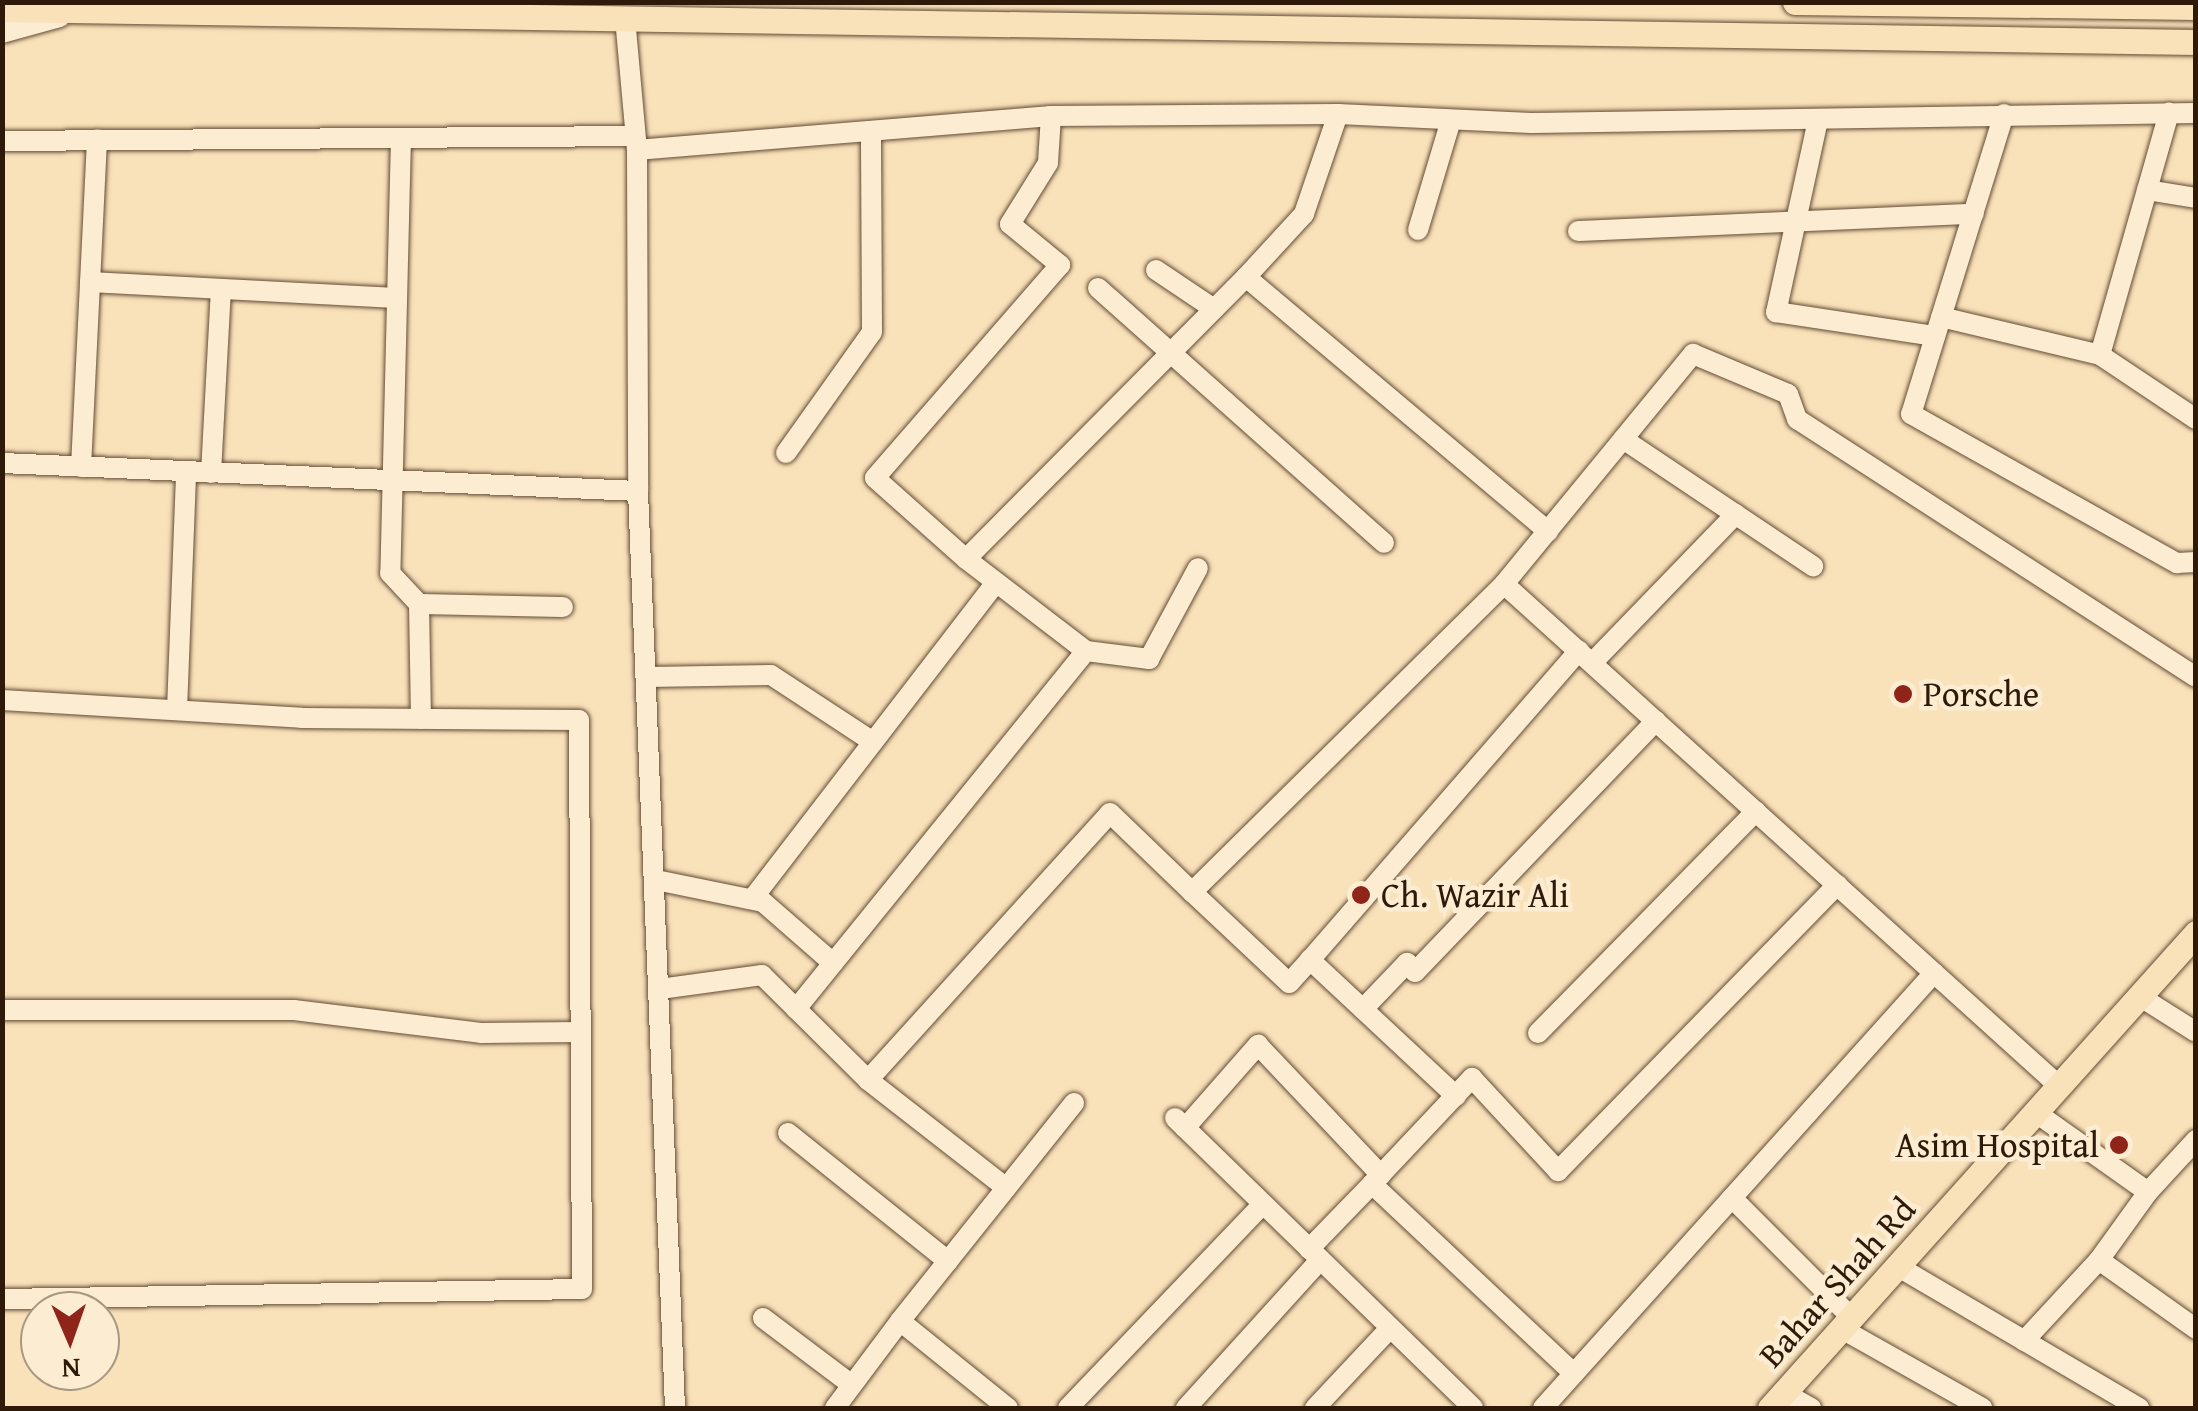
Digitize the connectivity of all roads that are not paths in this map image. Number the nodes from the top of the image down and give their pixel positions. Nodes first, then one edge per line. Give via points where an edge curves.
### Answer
1 (1796, 2) edge
2 (2196, 7) edge
3 (2, 9) edge
4 (76, 13) junction
5 (625, 18) junction
6 (2, 33) edge
7 (2196, 42) edge
8 (2169, 113) junction
9 (2196, 113) edge
10 (1338, 114) junction
11 (2004, 114) junction
12 (1051, 116) junction
13 (1818, 120) junction
14 (1450, 123) junction
15 (871, 131) junction
16 (400, 138) junction
17 (97, 139) junction
18 (2, 141) edge
19 (635, 143) junction
20 (2147, 190) junction
21 (2196, 198) edge
22 (1974, 214) junction
23 (1800, 223) junction
24 (1418, 230) dead end
25 (1578, 231) dead end
26 (1156, 270) dead end
27 (1246, 277) junction
28 (90, 282) junction
29 (1098, 288) dead end
30 (221, 289) junction
31 (396, 298) junction
32 (1214, 309) junction
33 (1939, 327) junction
34 (1171, 352) junction
35 (2100, 355) junction
36 (2196, 419) edge
37 (1623, 439) junction
38 (786, 452) dead end
39 (2, 464) edge
40 (81, 467) junction
41 (186, 472) junction
42 (212, 473) junction
43 (392, 480) junction
44 (638, 491) junction
45 (1736, 514) junction
46 (1548, 531) junction
47 (1384, 542) dead end
48 (966, 560) junction
49 (2196, 562) edge
50 (1813, 566) dead end
51 (1198, 568) dead end
52 (996, 583) junction
53 (1504, 584) junction
54 (419, 604) junction
55 (563, 607) dead end
56 (1086, 652) junction
57 (1586, 658) junction
58 (648, 676) junction
59 (2196, 677) edge
60 (2, 700) edge
61 (177, 710) junction
62 (420, 719) junction
63 (1656, 721) junction
64 (873, 742) junction
65 (1756, 812) junction
66 (656, 880) junction
67 (1837, 885) junction
68 (1192, 892) junction
69 (753, 898) junction
70 (2196, 933) edge
71 (1310, 960) junction
72 (834, 964) junction
73 (1934, 972) junction
74 (660, 989) junction
75 (2139, 996) junction
76 (796, 1009) junction
77 (1363, 1009) junction
78 (2, 1010) edge
79 (581, 1032) junction
80 (2196, 1032) edge
81 (1538, 1033) dead end
82 (868, 1080) junction
83 (2059, 1086) junction
84 (1456, 1096) junction
85 (1074, 1103) dead end
86 (2035, 1112) junction
87 (788, 1133) dead end
88 (2196, 1140) edge
89 (1377, 1180) junction
90 (1006, 1188) junction
91 (2148, 1192) junction
92 (1732, 1198) junction
93 (1263, 1204) junction
94 (1315, 1254) junction
95 (2098, 1260) junction
96 (948, 1261) junction
97 (1898, 1266) junction
98 (2, 1300) edge
99 (764, 1318) dead end
100 (900, 1322) junction
101 (1847, 1323) junction
102 (1390, 1328) junction
103 (2196, 1329) edge
104 (2024, 1341) junction
105 (1574, 1374) junction
106 (852, 1386) junction
107 (985, 1401) edge
108 (1777, 1401) edge
109 (1465, 1406) edge
110 (675, 1408) edge
111 (834, 1408) edge
112 (1008, 1408) edge
113 (1068, 1408) edge
114 (1186, 1408) edge
115 (1315, 1408) edge
116 (1543, 1408) edge
117 (1812, 1408) edge
118 (1982, 1408) edge
119 (2139, 1408) edge

1 - 2 main road
3 - 4 main road
4 - 5 main road
4 - 6 street
5 - 7 main road
5 - 19 street
8 - 9 street
8 - 11 street
8 - 20 street
10 - 12 street
10 - 14 street
10 - 27 street via 1316,191
11 - 13 street
11 - 22 street
12 - 15 street
12 - 48 street via 1048,163 1010,224 1060,265 875,478
13 - 14 street
13 - 23 street
14 - 24 street
15 - 19 street
15 - 38 street via 872,332
16 - 17 street
16 - 19 street
16 - 31 street
17 - 18 street
17 - 28 street
19 - 44 street
20 - 21 street
20 - 35 street
22 - 23 street
22 - 33 street
23 - 25 street
23 - 33 street via 1776,312
26 - 32 street
27 - 32 street
27 - 46 street
28 - 30 street
28 - 40 street
29 - 34 street
30 - 31 street
30 - 42 street
31 - 43 street
32 - 34 street
33 - 35 street
33 - 49 street via 1911,414 2177,564
34 - 47 street
34 - 48 street
35 - 36 street
37 - 45 street
37 - 46 street
37 - 59 street via 1693,354 1788,394 1797,419
39 - 40 street
40 - 41 street
41 - 42 street
41 - 61 street
42 - 43 street
43 - 44 street
43 - 54 street via 390,573
44 - 58 street
45 - 50 street
45 - 57 street
46 - 53 street
48 - 52 street
51 - 56 street via 1149,659
52 - 56 street
52 - 64 street
53 - 57 street
53 - 68 street
54 - 55 street
54 - 62 street
56 - 72 street
57 - 63 street
57 - 71 street
58 - 64 street via 772,675
58 - 66 street
60 - 61 street
61 - 62 street
62 - 79 street via 579,720
63 - 65 street
63 - 77 street via 1415,972 1407,963
64 - 69 street
65 - 67 street
65 - 81 street
66 - 69 street
66 - 74 street
67 - 73 street
67 - 84 street via 1558,1171 1472,1078
68 - 71 street via 1289,983
68 - 82 street via 1110,812
69 - 72 street
70 - 75 main road, Bahar Shah Rd
71 - 77 street
72 - 76 street
73 - 83 street
73 - 92 street
74 - 76 street via 762,974
74 - 110 street
75 - 80 street
75 - 83 main road, Bahar Shah Rd
76 - 82 street
77 - 84 street
78 - 79 street via 294,1010 481,1033
79 - 98 street via 582,1290
82 - 90 street
83 - 86 main road, Bahar Shah Rd
84 - 89 street
85 - 90 street
86 - 91 street
86 - 97 main road, Bahar Shah Rd
87 - 96 street
88 - 91 street
89 - 93 street via 1258,1045 1180,1123
89 - 94 street
89 - 105 street
90 - 96 street
91 - 95 street
92 - 101 street
92 - 105 street
93 - 94 street
93 - 113 street
94 - 102 street
94 - 114 street
95 - 103 street
95 - 104 street
96 - 100 street
97 - 101 main road, Bahar Shah Rd
97 - 104 street
99 - 106 street
100 - 106 street
100 - 107 street
101 - 108 main road, Bahar Shah Rd
101 - 118 street
102 - 109 street
102 - 115 street
104 - 119 street
105 - 116 street
106 - 111 street
107 - 112 street
108 - 117 street

